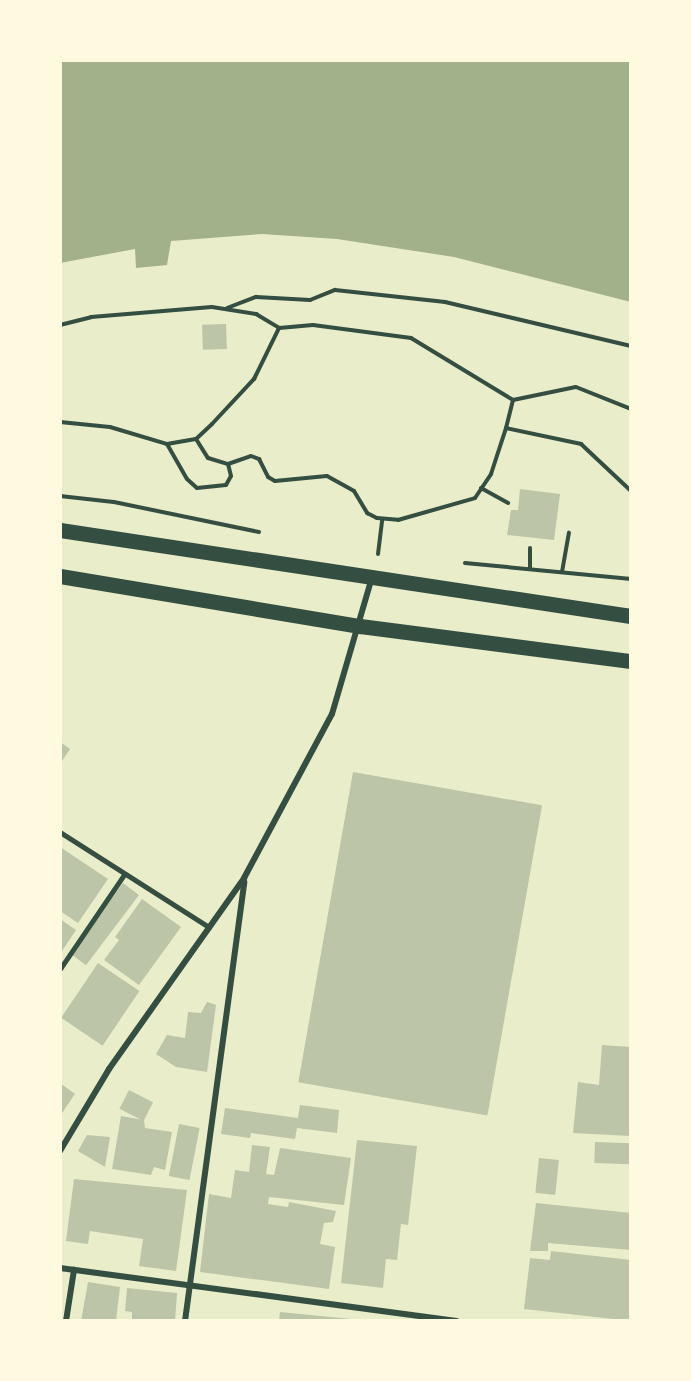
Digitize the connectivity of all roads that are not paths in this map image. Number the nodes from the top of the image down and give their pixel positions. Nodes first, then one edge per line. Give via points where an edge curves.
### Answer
1 (60, 530) edge
2 (60, 576) edge
3 (372, 577) junction
4 (631, 616) edge
5 (360, 626) junction
6 (631, 661) edge
7 (60, 832) edge
8 (124, 875) junction
9 (244, 878) junction
10 (209, 927) junction
11 (60, 969) edge
12 (60, 1151) edge
13 (60, 1268) edge
14 (74, 1270) junction
15 (188, 1282) junction
16 (66, 1321) edge
17 (185, 1321) edge
18 (456, 1321) edge

1 - 3 main road
2 - 5 main road
3 - 4 main road
3 - 5 street
5 - 6 main road
5 - 9 street via 332,714
7 - 8 lane
8 - 10 lane
8 - 11 lane
9 - 10 street
9 - 15 street
10 - 12 street via 109,1069
13 - 14 street
14 - 15 street
14 - 16 street
15 - 17 street
15 - 18 street

